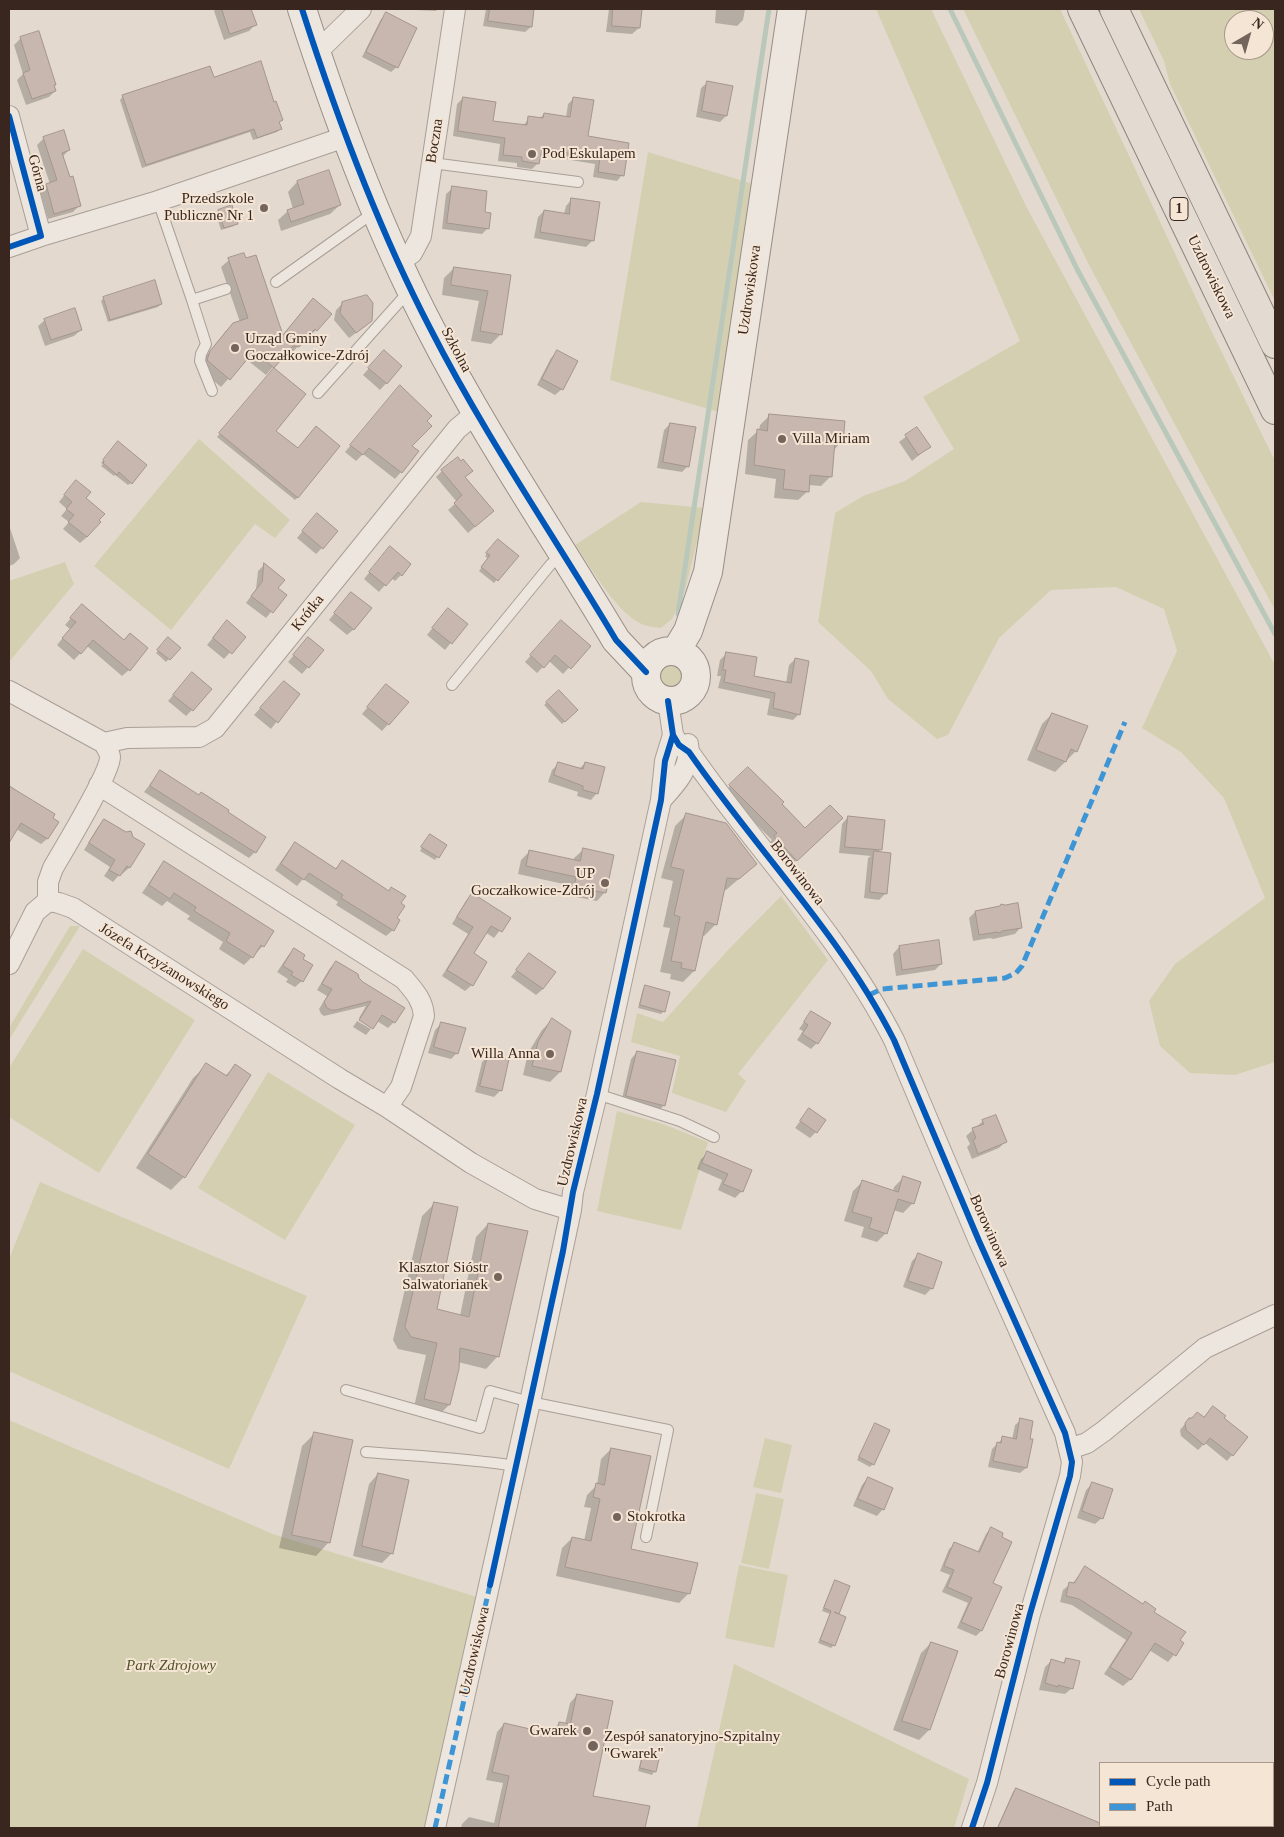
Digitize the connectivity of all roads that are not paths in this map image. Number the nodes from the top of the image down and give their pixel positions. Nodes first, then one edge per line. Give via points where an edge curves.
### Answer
1 (302, 9) edge
2 (361, 9) edge
3 (455, 9) edge
4 (792, 9) edge
5 (1082, 9) edge
6 (1114, 9) edge
7 (316, 53) junction
8 (9, 116) edge
9 (345, 137) junction
10 (432, 163) junction
11 (578, 182) dead end
12 (158, 201) junction
13 (377, 215) junction
14 (41, 236) junction
15 (9, 247) edge
16 (398, 263) junction
17 (276, 282) dead end
18 (226, 289) dead end
19 (412, 294) junction
20 (192, 300) junction
21 (1275, 344) edge
22 (212, 391) dead end
23 (318, 393) dead end
24 (1275, 410) edge
25 (476, 413) junction
26 (564, 555) junction
27 (666, 660) junction
28 (452, 685) dead end
29 (9, 691) edge
30 (675, 700) junction
31 (673, 734) junction
32 (104, 743) junction
33 (689, 752) junction
34 (709, 780) junction
35 (678, 782) junction
36 (99, 785) junction
37 (662, 800) junction
38 (48, 901) junction
39 (9, 964) edge
40 (597, 1094) junction
41 (387, 1107) junction
42 (714, 1137) dead end
43 (571, 1210) junction
44 (1275, 1315) edge
45 (346, 1390) dead end
46 (530, 1402) junction
47 (1070, 1449) junction
48 (366, 1452) dead end
49 (516, 1466) junction
50 (646, 1537) dead end
51 (435, 1828) edge
52 (972, 1828) edge

1 - 7 street, Szkolna
2 - 7 street
3 - 10 street, Boczna
4 - 27 street, Uzdrowiskowa via 708,572 712,592 708,616 701,639
5 - 24 main road, Uzdrowiskowa / 1
6 - 21 main road, Uzdrowiskowa / 1
7 - 9 street, Szkolna
8 - 14 street, Górna
9 - 12 street
9 - 13 street, Szkolna
10 - 11 lane
10 - 16 street, Boczna via 421,236 412,253
12 - 14 street
12 - 20 lane
13 - 16 street, Szkolna
13 - 17 lane via 366,218
14 - 15 street
16 - 19 street, Szkolna
18 - 20 lane
19 - 23 lane via 402,299
19 - 25 street, Szkolna
20 - 22 lane via 206,344 200,362
25 - 26 street, Szkolna
25 - 32 street, Krótka via 457,429 215,728 199,737 126,738
26 - 27 street, Szkolna via 596,608 624,634
26 - 28 lane via 551,564
27 - 30 street via 649,688 654,694
27 - 30 street via 695,666 696,681 688,695
29 - 32 street
30 - 31 street
30 - 33 street via 682,714
31 - 33 street, Borowinowa via 678,745
31 - 37 street, Uzdrowiskowa
32 - 36 street via 110,756
33 - 34 street, Borowinowa
33 - 35 street, Uzdrowiskowa
34 - 35 street
34 - 47 street, Borowinowa via 831,938 882,1017 1057,1412
35 - 37 street, Uzdrowiskowa
36 - 38 street via 53,868 48,882
36 - 41 street via 404,979 418,995 424,1016 401,1087
37 - 40 street, Uzdrowiskowa
38 - 39 street via 34,912
38 - 41 street, Józefa Krzyżanowskiego via 72,908
40 - 42 lane via 680,1121
40 - 43 street, Uzdrowiskowa
41 - 43 street, Józefa Krzyżanowskiego via 471,1163 535,1199
43 - 46 street, Uzdrowiskowa
44 - 47 street via 1205,1348 1104,1431 1087,1443
45 - 46 lane via 480,1428 490,1391
46 - 49 street, Uzdrowiskowa
46 - 50 lane via 668,1430
47 - 52 street, Borowinowa via 1070,1476
48 - 49 lane
49 - 51 street, Uzdrowiskowa

